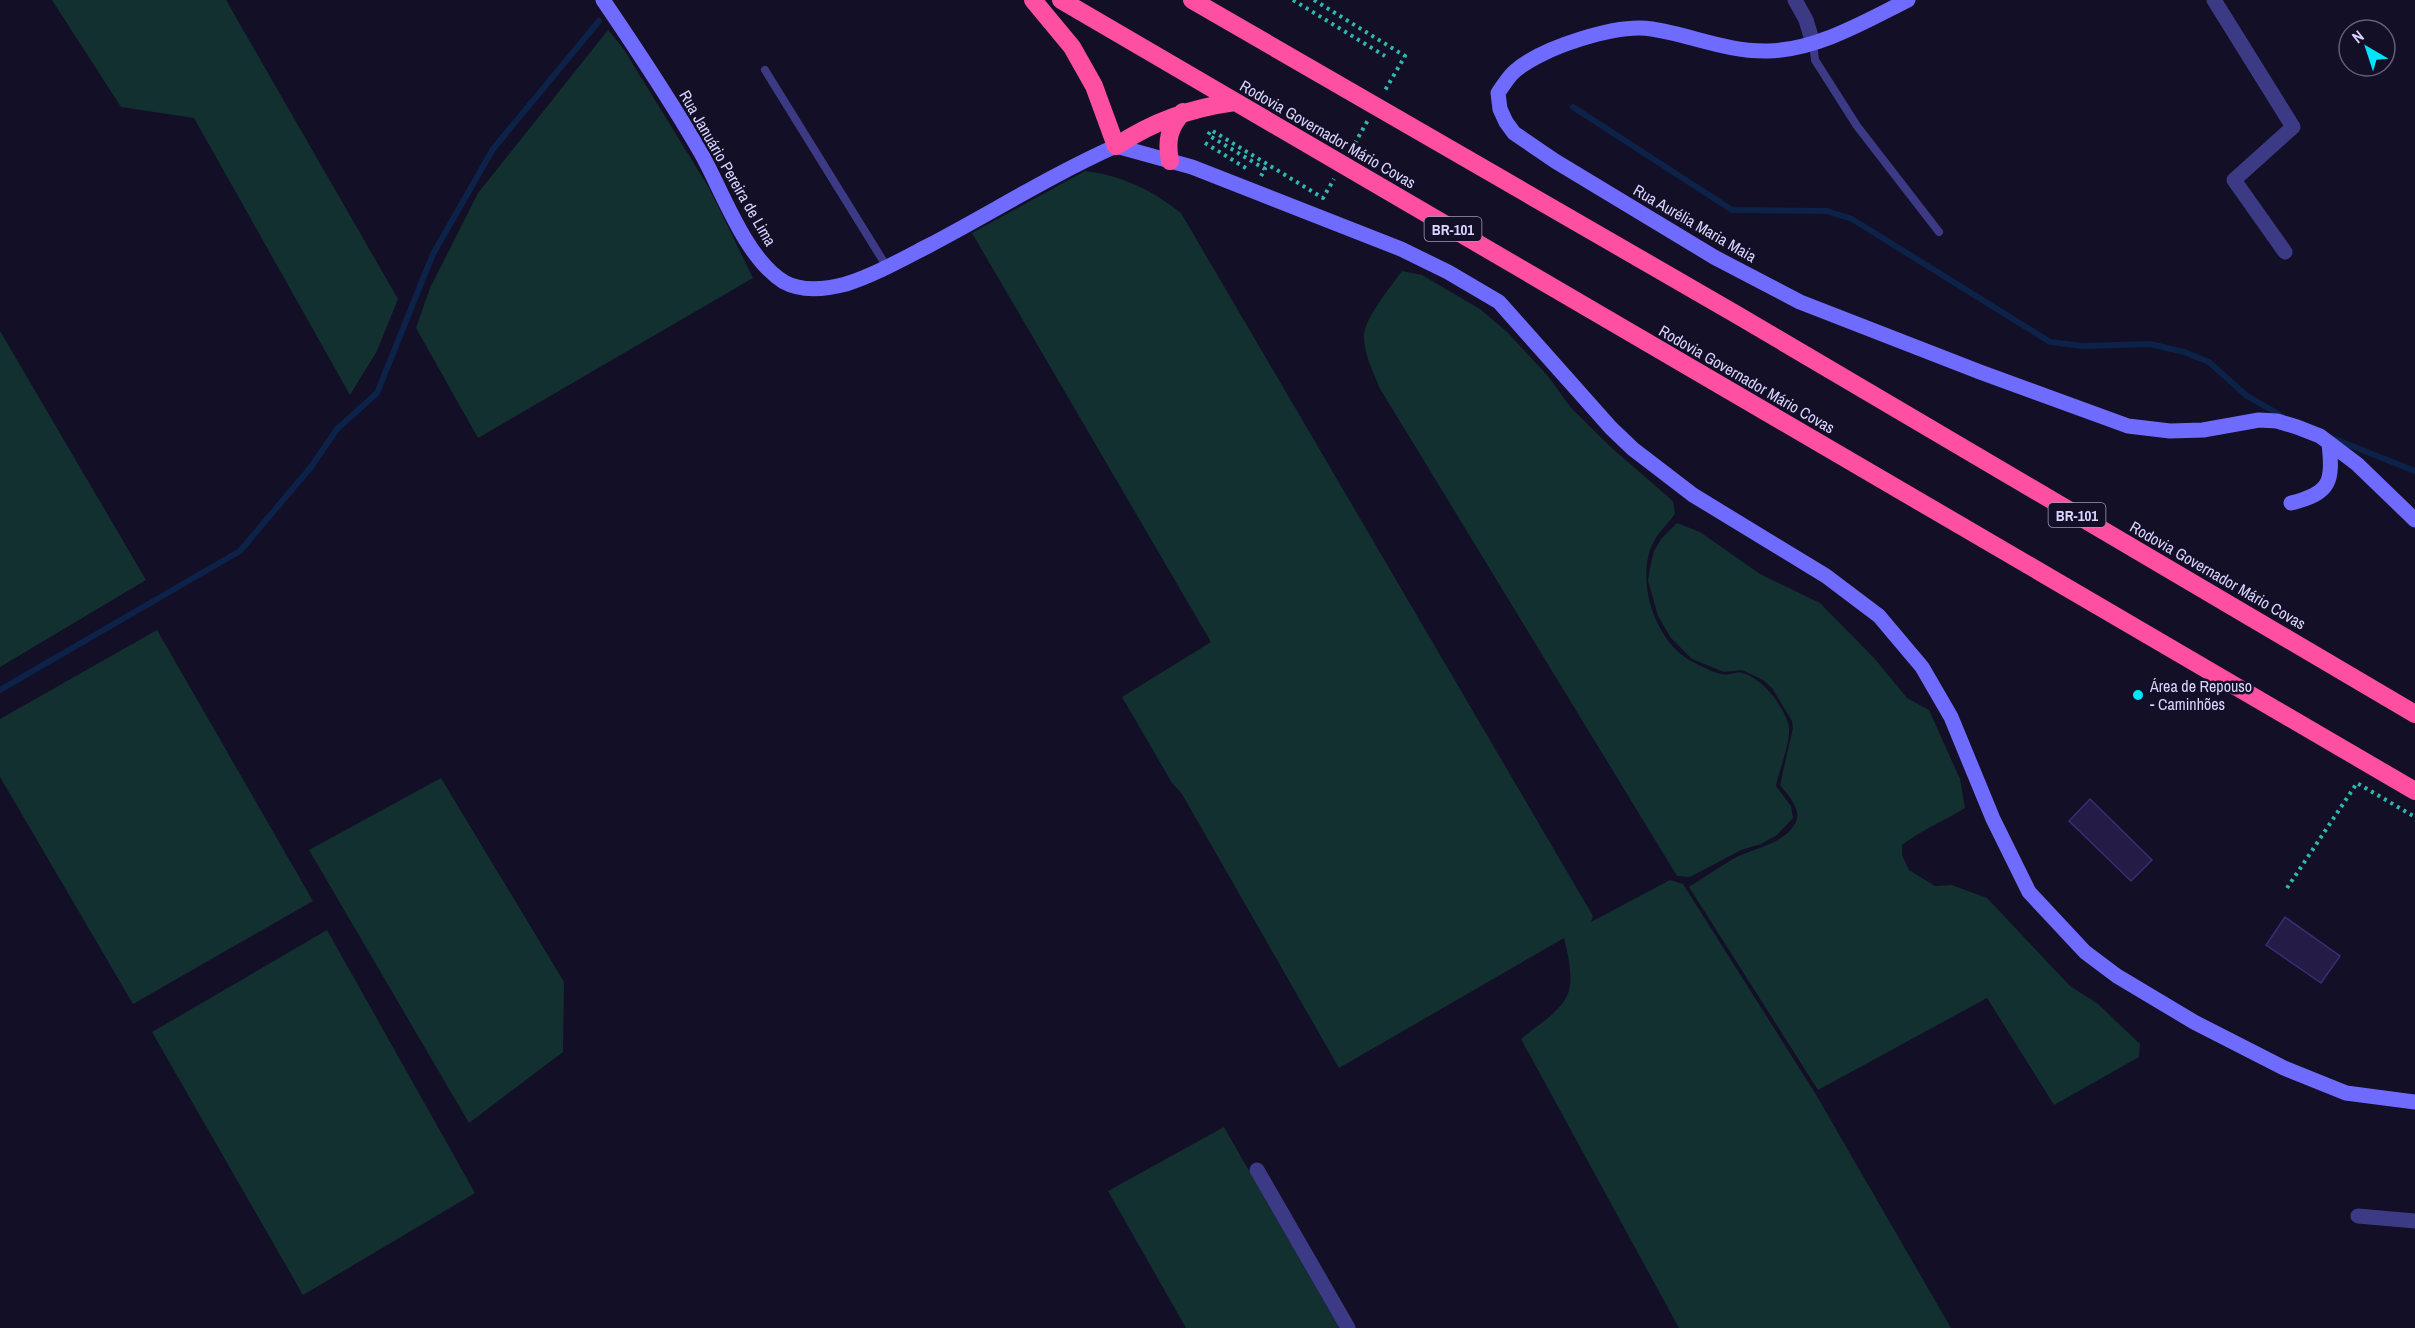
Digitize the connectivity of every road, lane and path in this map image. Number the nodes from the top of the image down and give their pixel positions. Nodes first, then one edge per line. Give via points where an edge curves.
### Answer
1 (603, 0) edge
2 (1033, 0) edge
3 (1061, 0) edge
4 (1192, 0) edge
5 (1293, 0) edge
6 (1314, 0) edge
7 (1795, 0) edge
8 (1908, 0) edge
9 (2214, 0) edge
10 (1813, 43) junction
11 (1385, 56) dead end
12 (765, 70) dead end
13 (1382, 96) dead end
14 (1235, 102) junction
15 (1183, 112) junction
16 (1370, 117) dead end
17 (1205, 143) dead end
18 (1116, 146) junction
19 (1346, 157) dead end
20 (1170, 160) junction
21 (1335, 178) dead end
22 (1939, 232) dead end
23 (2285, 252) dead end
24 (887, 267) junction
25 (2330, 443) junction
26 (2291, 503) dead end
27 (2415, 520) edge
28 (2415, 714) edge
29 (2415, 791) edge
30 (2415, 817) edge
31 (2287, 888) dead end
32 (2415, 1102) edge
33 (1257, 1170) dead end
34 (2358, 1216) dead end
35 (2415, 1221) edge
36 (1348, 1328) edge

1 - 24 street, Rua Januário Pereira de Lima via 701,153 761,261 772,272 800,288 824,289
2 - 18 highway via 1072,48 1095,86
3 - 14 highway, Rodovia Governador Mário Covas / BR-101
4 - 28 highway, Rodovia Governador Mário Covas / BR-101
5 - 11 path
6 - 13 path via 1405,56
7 - 10 street
8 - 10 street, Rua Aurélia Maria Maia
9 - 23 street via 2292,127 2234,180
10 - 22 lane via 1815,60 1857,126
10 - 25 street, Rua Aurélia Maria Maia via 1746,51 1652,29 1604,31 1532,59 1514,72 1498,93 1500,109 1514,133 1555,161 1714,257 1800,302 2128,426 2203,430 2259,420 2277,421
12 - 24 lane
14 - 15 highway
14 - 29 highway, Rodovia Governador Mário Covas / BR-101
15 - 18 highway
15 - 20 highway via 1169,131
16 - 19 path
17 - 21 path via 1260,176 1265,169 1208,135 1211,130 1323,198
18 - 20 street
18 - 24 street, Rua Januário Pereira de Lima
20 - 32 street via 1401,249 1499,302 1633,449 1693,495 1826,576 1879,616 1922,667 1950,717 2029,892 2085,952 2194,1022 2284,1068 2346,1094
25 - 26 street via 2326,486 2312,498
25 - 27 street, Rua Aurélia Maria Maia
30 - 31 path via 2357,783
33 - 36 street
34 - 35 street

